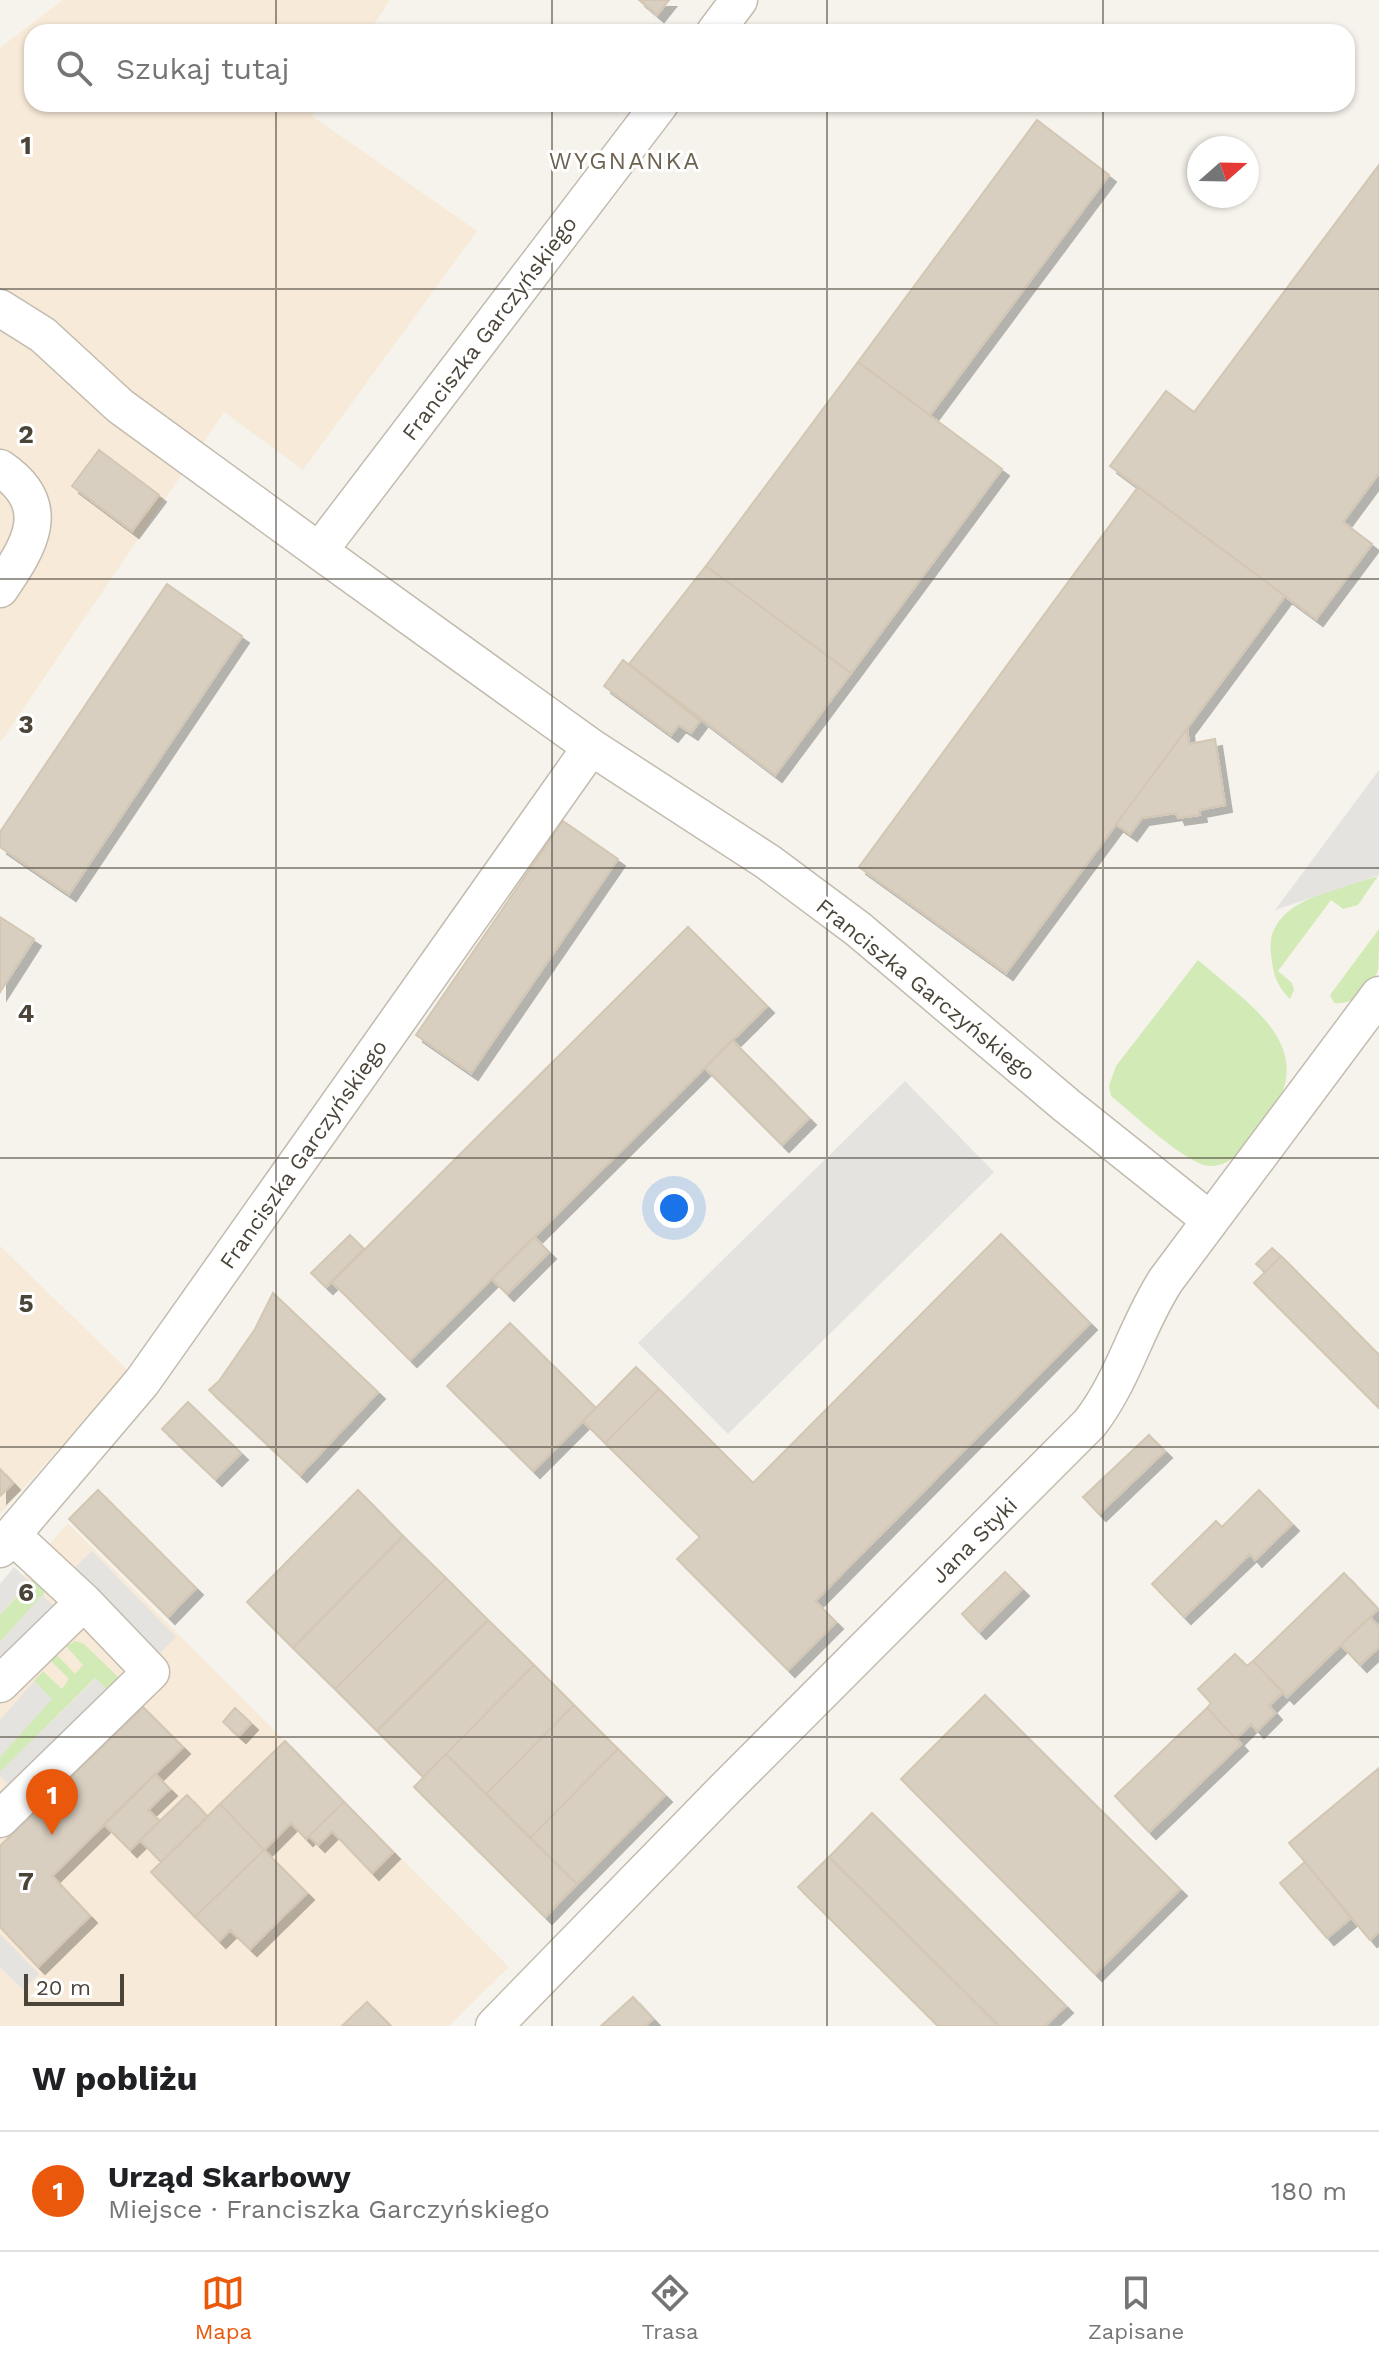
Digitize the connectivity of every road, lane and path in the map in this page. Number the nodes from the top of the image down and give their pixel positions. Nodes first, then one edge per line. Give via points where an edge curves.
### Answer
1 (739, 0) edge
2 (721, 24) edge
3 (654, 112) edge
4 (0, 308) edge
5 (0, 468) edge
6 (319, 551) junction
7 (0, 589) edge
8 (591, 747) junction
9 (1379, 995) edge
10 (1210, 1220) junction
11 (6, 1542) edge
12 (84, 1602) junction
13 (0, 1684) edge
14 (0, 1819) edge
15 (494, 2026) edge

1 - 2 street
3 - 6 street, Franciszka Garczyńskiego
4 - 6 street, Franciszka Garczyńskiego via 43,335 120,406
5 - 7 street via 24,492 32,517 25,553
6 - 8 street, Franciszka Garczyńskiego
8 - 10 street, Franciszka Garczyńskiego via 768,862 858,929
8 - 11 street, Franciszka Garczyńskiego via 142,1382
9 - 10 street, Jana Styki
10 - 15 street, Jana Styki via 1156,1295 1116,1385 1079,1436
11 - 12 street
12 - 13 street
12 - 14 street via 151,1672

